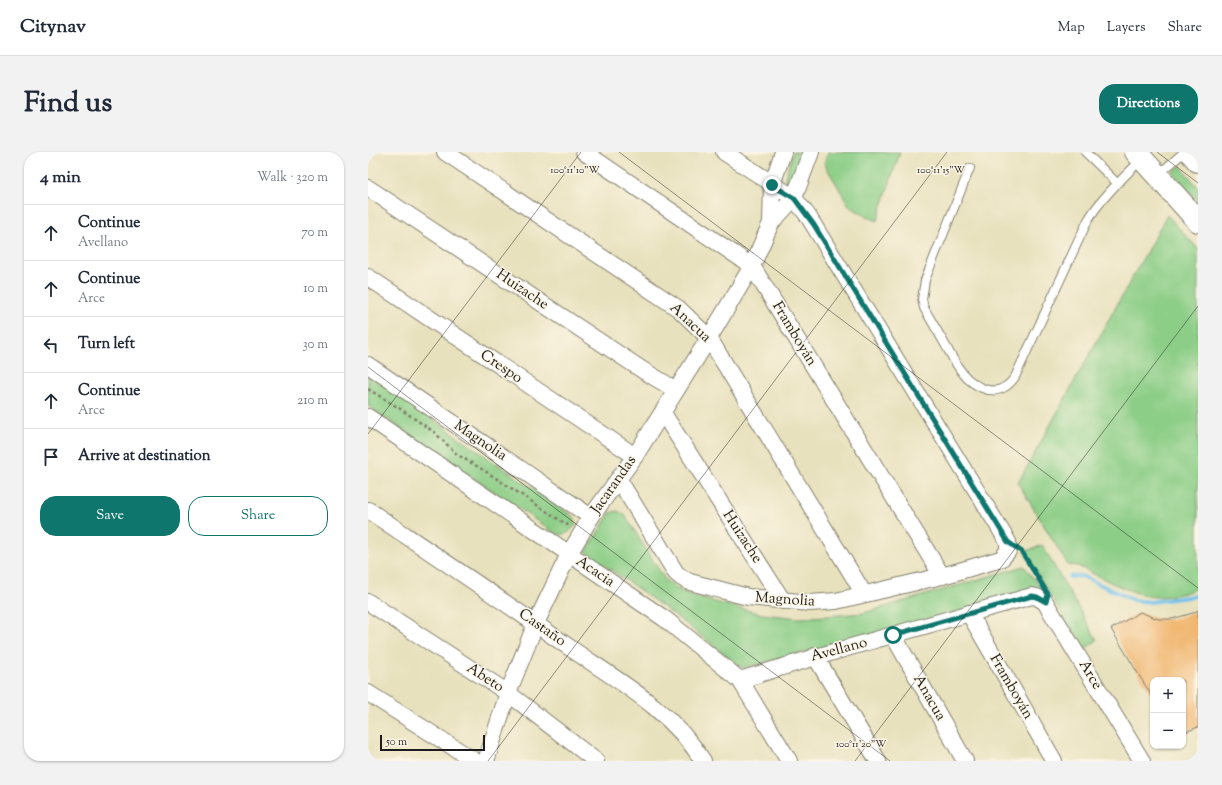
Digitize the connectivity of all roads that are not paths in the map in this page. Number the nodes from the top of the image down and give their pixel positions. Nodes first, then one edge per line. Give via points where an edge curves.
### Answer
1 (446, 152) edge
2 (584, 152) edge
3 (724, 152) edge
4 (783, 152) edge
5 (811, 152) edge
6 (1085, 152) edge
7 (1184, 152) edge
8 (1190, 152) edge
9 (1143, 154) edge
10 (1198, 160) edge
11 (970, 168) dead end
12 (1157, 176) junction
13 (1117, 183) junction
14 (772, 185) junction
15 (368, 188) edge
16 (794, 198) junction
17 (1198, 222) edge
18 (771, 223) junction
19 (752, 266) junction
20 (368, 277) edge
21 (709, 338) junction
22 (368, 365) edge
23 (676, 390) junction
24 (663, 413) junction
25 (368, 417) edge
26 (635, 456) junction
27 (619, 480) junction
28 (368, 510) edge
29 (591, 517) junction
30 (569, 554) junction
31 (942, 576) junction
32 (864, 594) junction
33 (1039, 599) joint
34 (783, 601) junction
35 (368, 602) edge
36 (968, 614) junction
37 (536, 623) junction
38 (893, 635) junction
39 (815, 656) junction
40 (740, 680) junction
41 (368, 693) edge
42 (508, 693) junction
43 (475, 761) edge
44 (486, 761) edge
45 (596, 761) edge
46 (703, 761) edge
47 (789, 761) edge
48 (878, 761) edge
49 (965, 761) edge
50 (1054, 761) edge
51 (1142, 761) edge

1 - 21 street, Anacua via 679,309
2 - 19 street, Framboyán
3 - 14 street
4 - 14 street, Jacarandas
5 - 16 street
6 - 13 lane
7 - 12 lane
8 - 10 main road
9 - 12 main road
9 - 13 lane
11 - 13 lane via 925,280 922,299 924,308 956,364 967,378 979,387 991,390 1002,390 1015,378 1088,220
12 - 17 main road
14 - 16 street
14 - 18 street, Jacarandas
15 - 23 street, Huizache
16 - 18 street, Jacarandas
16 - 31 street, Magnolia via 818,232 1008,542 1008,551 1001,560
18 - 19 street, Jacarandas
19 - 21 street, Jacarandas
19 - 31 street, Framboyán
20 - 26 street, Crespo
21 - 23 street, Jacarandas
21 - 32 street, Anacua
22 - 29 street, Magnolia
23 - 24 street, Jacarandas
24 - 26 street, Jacarandas
24 - 34 street, Huizache
25 - 30 street, Acacia
26 - 27 street, Jacarandas
27 - 29 street, Jacarandas
27 - 34 street, Magnolia via 671,565 682,578 748,597
28 - 37 street, Castaño
29 - 30 street, Jacarandas
30 - 37 street, Jacarandas
30 - 40 street, Acacia via 666,619
31 - 32 street, Magnolia
32 - 34 street, Magnolia via 836,601
33 - 36 street, Avellano
33 - 51 street, Arce
35 - 42 street, Abeto
36 - 38 street, Avellano
36 - 50 street, Framboyán
37 - 42 street, Jacarandas
37 - 46 street, Castaño via 668,718
38 - 39 street, Avellano
38 - 49 street, Anacua
39 - 40 street, Avellano
39 - 48 street
40 - 47 street, Acacia
41 - 43 street
42 - 44 street, Jacarandas
42 - 45 street, Abeto

